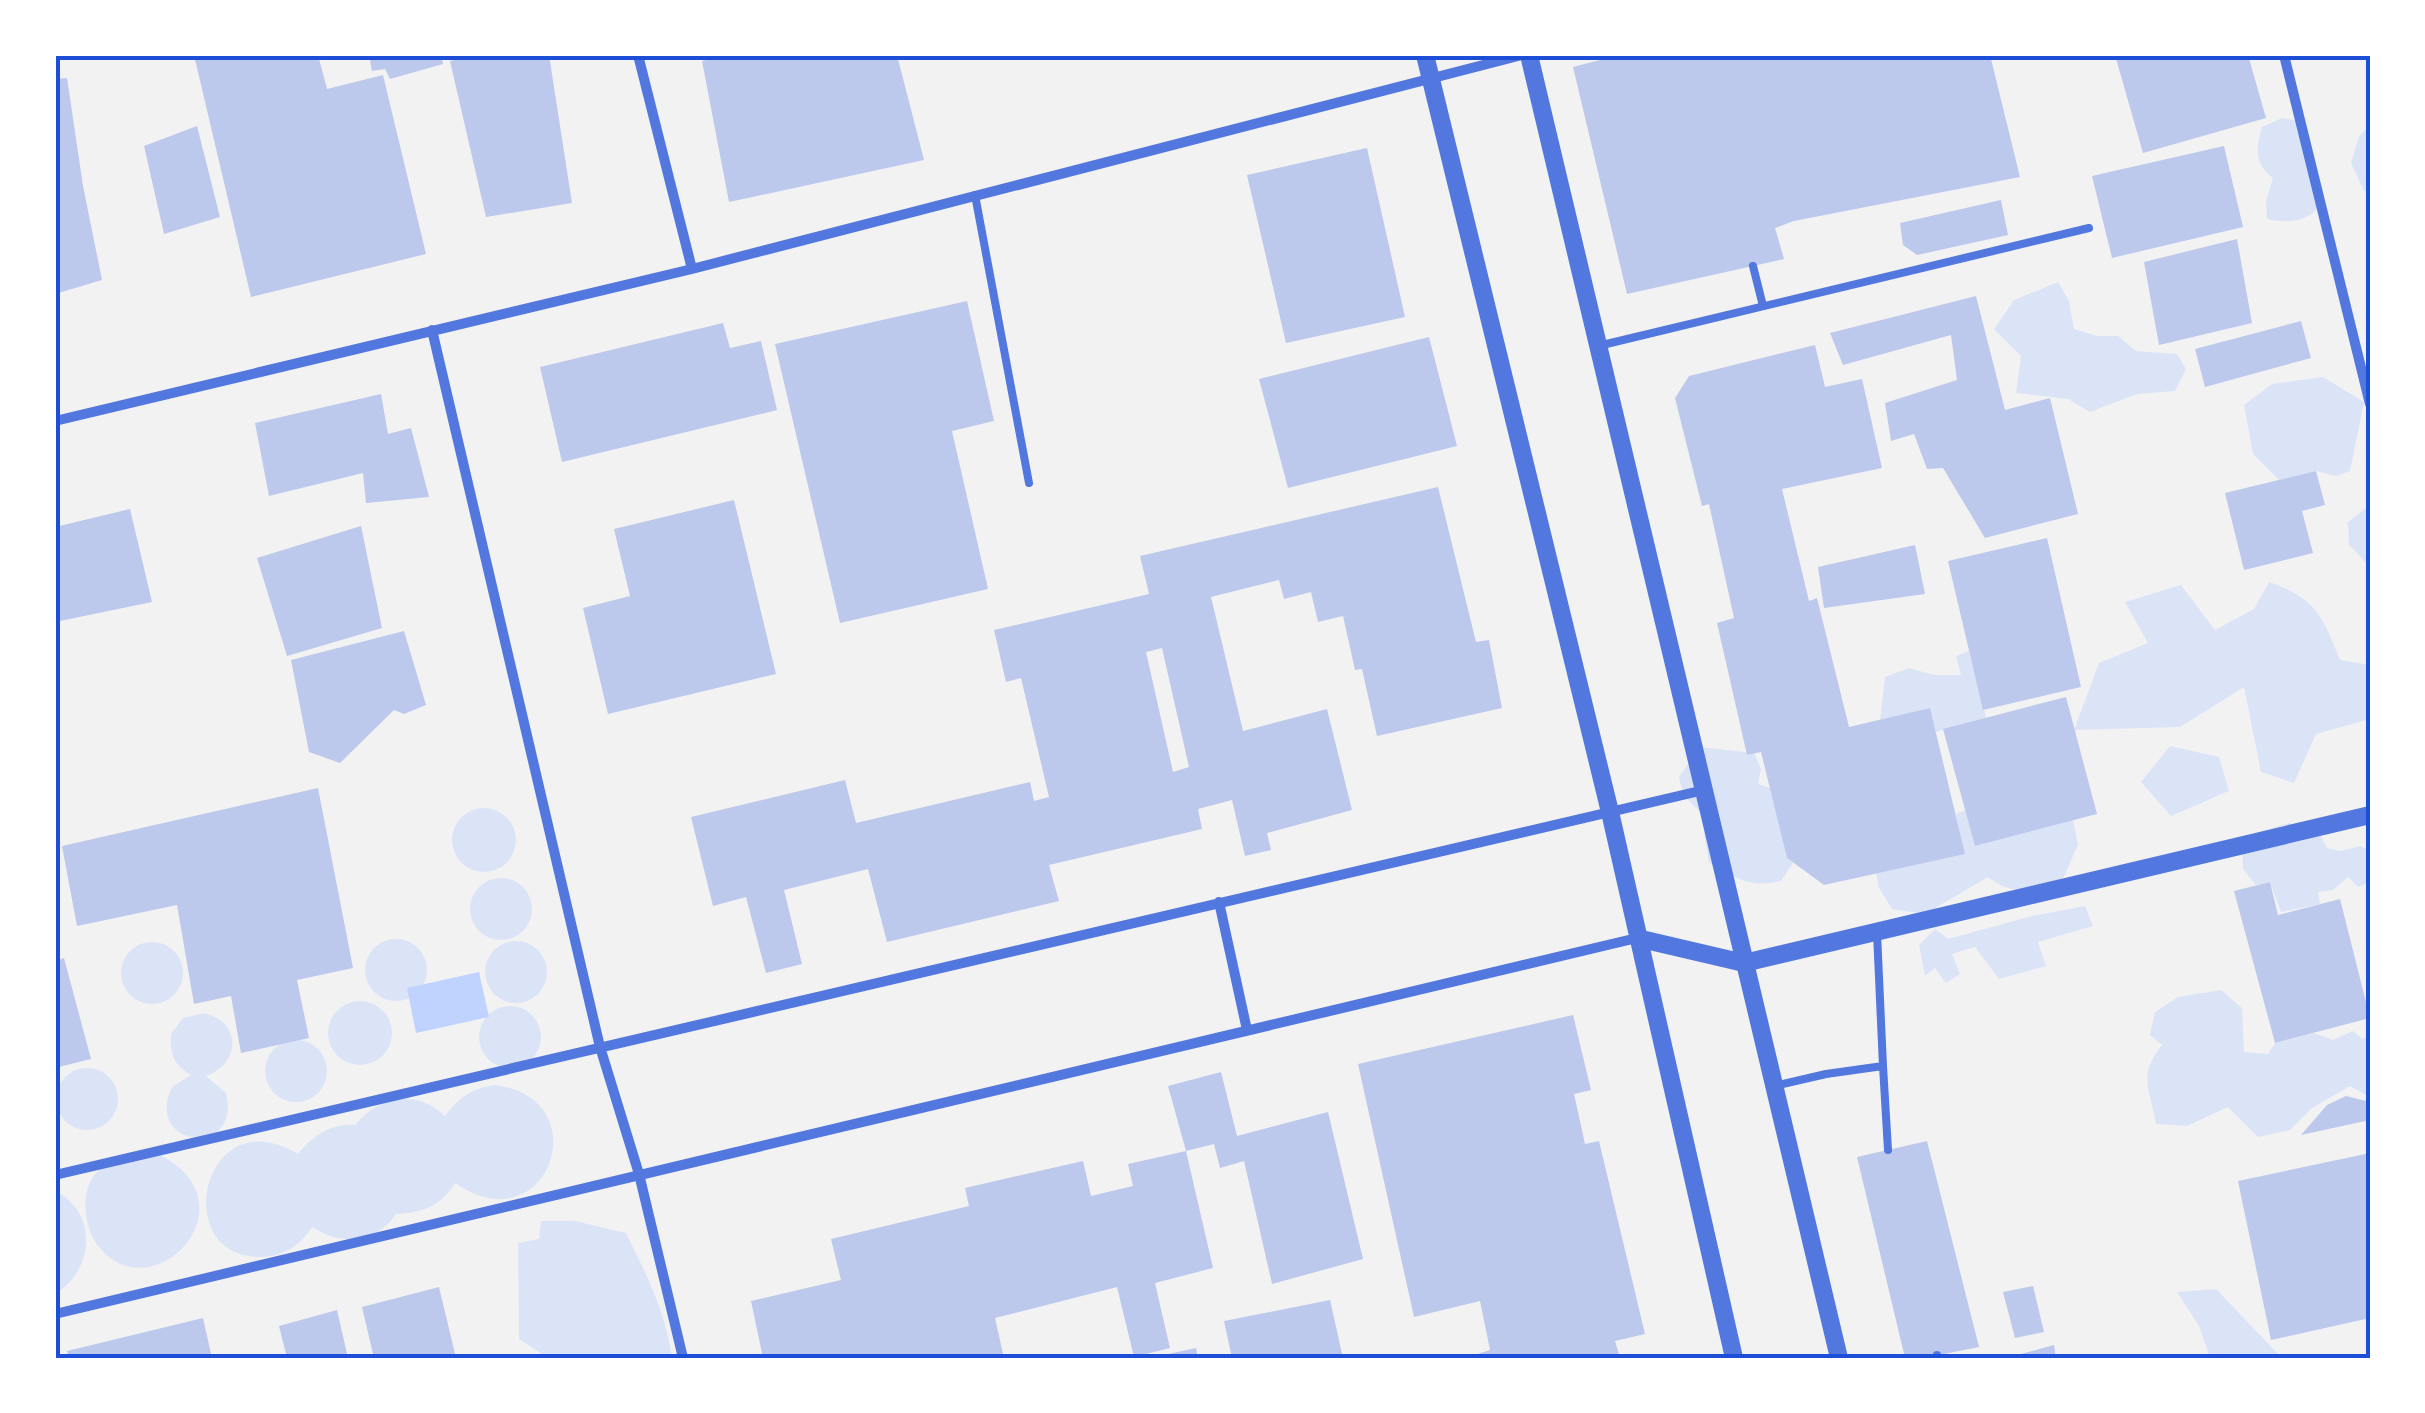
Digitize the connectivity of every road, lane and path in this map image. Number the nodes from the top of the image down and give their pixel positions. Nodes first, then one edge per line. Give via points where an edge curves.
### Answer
1 (638, 55) edge
2 (1425, 55) edge
3 (1525, 55) edge
4 (2284, 55) edge
5 (1431, 76) junction
6 (975, 195) junction
7 (2089, 228) dead end
8 (1753, 266) dead end
9 (692, 269) junction
10 (1763, 306) junction
11 (432, 330) junction
12 (1598, 346) junction
13 (2370, 404) edge
14 (55, 421) edge
15 (1029, 483) dead end
16 (1704, 790) junction
17 (1610, 812) junction
18 (2370, 815) edge
19 (1219, 902) junction
20 (1877, 932) junction
21 (1638, 938) junction
22 (1744, 963) junction
23 (1246, 1030) junction
24 (600, 1047) junction
25 (1884, 1066) junction
26 (1774, 1086) junction
27 (1888, 1150) dead end
28 (640, 1174) junction
29 (55, 1175) edge
30 (55, 1314) edge
31 (683, 1358) edge
32 (1734, 1358) edge
33 (1839, 1358) edge

1 - 9 street
2 - 5 street
3 - 5 street
3 - 12 street
4 - 13 street
5 - 6 street
5 - 17 street
6 - 9 street
6 - 15 lane
7 - 10 lane
8 - 10 lane
9 - 11 street
10 - 12 lane
11 - 14 street
11 - 24 street
12 - 16 street
16 - 17 street
16 - 22 street
17 - 19 street
17 - 21 street
18 - 20 street
19 - 23 street
19 - 24 street
20 - 22 street
20 - 25 lane
21 - 22 street
21 - 23 street
21 - 32 street
22 - 26 street
23 - 28 street
24 - 28 street
24 - 29 street
25 - 26 lane
25 - 27 lane
26 - 33 street
28 - 30 street
28 - 31 street

